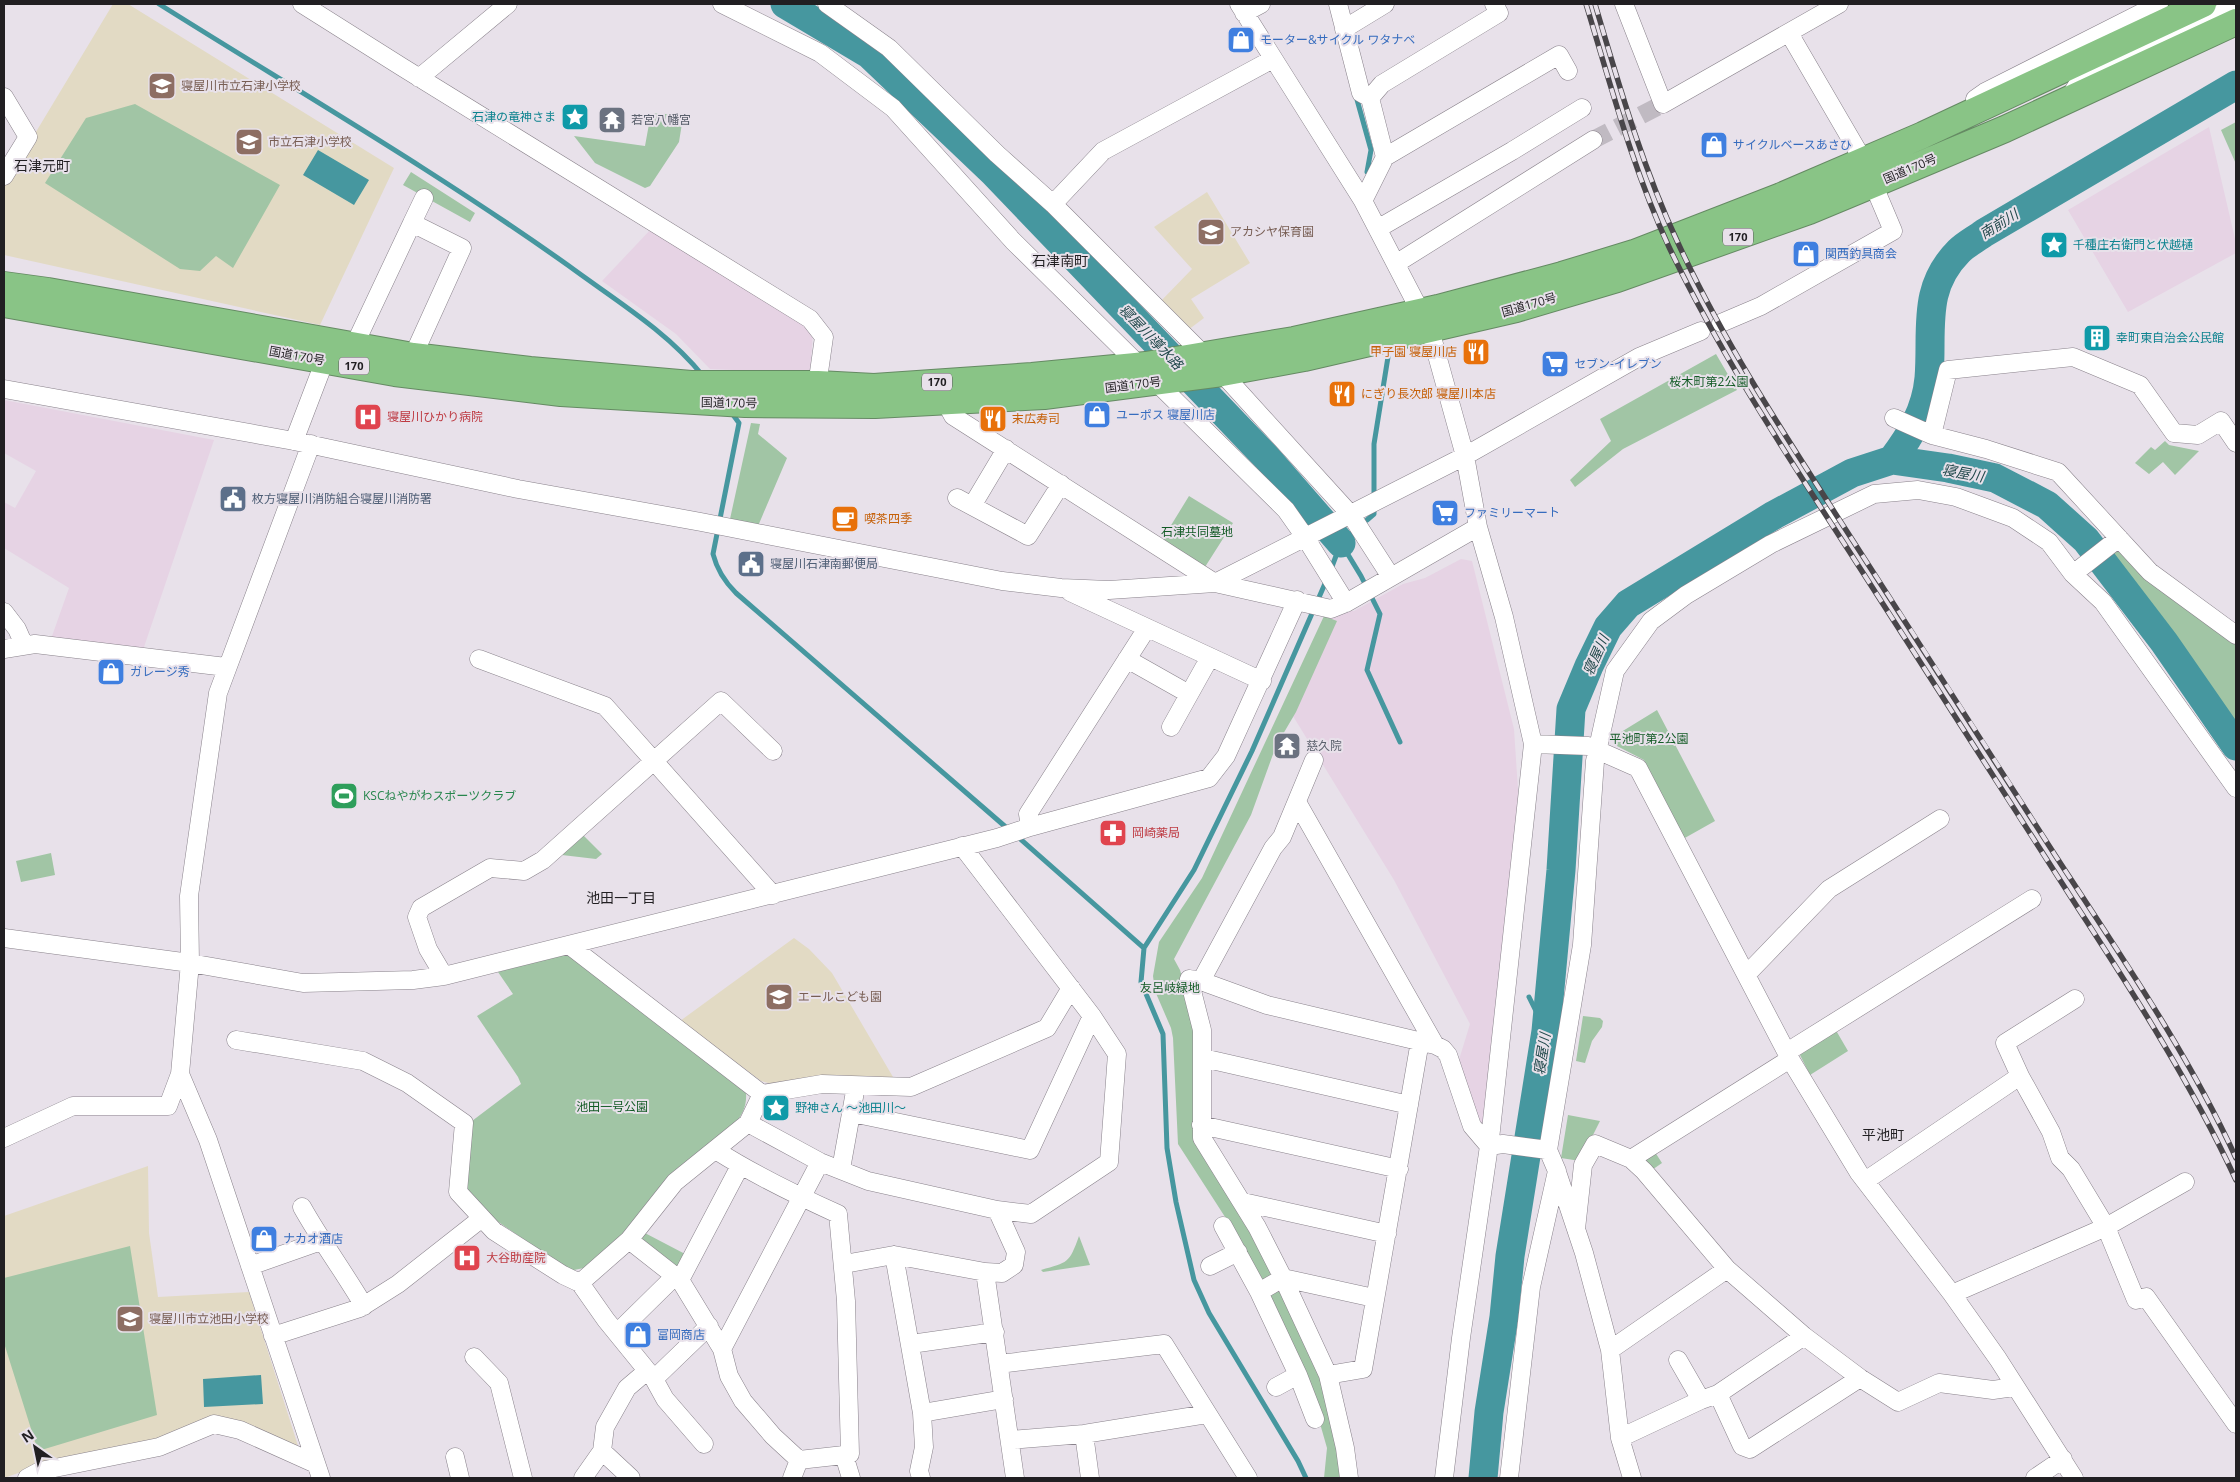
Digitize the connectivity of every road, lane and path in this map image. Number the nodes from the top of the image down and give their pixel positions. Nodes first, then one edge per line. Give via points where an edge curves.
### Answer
1 (302, 4) edge
2 (508, 4) edge
3 (722, 4) edge
4 (827, 4) edge
5 (1261, 4) edge
6 (1338, 4) edge
7 (1385, 4) edge
8 (1494, 4) edge
9 (1624, 4) edge
10 (1839, 4) edge
11 (2203, 4) edge
12 (2151, 5) edge
13 (2236, 6) edge
14 (1242, 8) edge
15 (2236, 22) edge
16 (1344, 29) junction
17 (1789, 34) junction
18 (1273, 59) junction
19 (1568, 71) dead end
20 (419, 78) junction
21 (4, 97) edge
22 (1370, 98) junction
23 (2066, 102) junction
24 (1582, 108) dead end
25 (1923, 135) junction
26 (1593, 140) tunnel mouth
27 (1385, 157) junction
28 (1864, 160) junction
29 (4, 176) edge
30 (1874, 184) junction
31 (424, 198) dead end
32 (1363, 201) junction
33 (1052, 204) junction
34 (412, 223) junction
35 (1378, 228) junction
36 (1396, 263) junction
37 (4, 285) edge
38 (4, 304) edge
39 (1426, 320) junction
40 (1721, 323) dead end
41 (1702, 331) dead end
42 (354, 346) junction
43 (413, 356) junction
44 (325, 360) junction
45 (1209, 365) junction
46 (1150, 373) junction
47 (4, 389) edge
48 (940, 392) junction
49 (816, 394) junction
50 (1899, 420) dead end
51 (1929, 433) junction
52 (303, 442) junction
53 (2236, 443) edge
54 (1006, 449) junction
55 (1465, 456) junction
56 (1061, 484) junction
57 (1352, 515) junction
58 (1478, 527) junction
59 (2119, 538) junction
60 (1309, 539) junction
61 (2074, 574) junction
62 (1389, 578) junction
63 (1215, 583) junction
64 (1061, 588) junction
65 (1345, 598) junction
66 (1300, 601) junction
67 (4, 612) edge
68 (1147, 628) junction
69 (2236, 635) edge
70 (24, 645) junction
71 (4, 649) edge
72 (1210, 657) junction
73 (479, 659) dead end
74 (1127, 659) junction
75 (226, 667) junction
76 (1262, 681) junction
77 (1189, 694) junction
78 (1171, 727) dead end
79 (1538, 744) junction
80 (1593, 748) junction
81 (773, 751) dead end
82 (1314, 760) dead end
83 (654, 762) junction
84 (2236, 788) edge
85 (1297, 802) junction
86 (1940, 819) dead end
87 (1028, 828) junction
88 (962, 846) junction
89 (773, 895) junction
90 (2032, 899) dead end
91 (4, 938) edge
92 (569, 945) junction
93 (190, 963) junction
94 (1748, 974) junction
95 (444, 976) junction
96 (1201, 981) junction
97 (1071, 988) junction
98 (2075, 998) dead end
99 (1092, 1016) junction
100 (236, 1040) dead end
101 (1427, 1043) junction
102 (1789, 1055) junction
103 (1203, 1058) junction
104 (180, 1074) junction
105 (2020, 1076) junction
106 (856, 1086) junction
107 (762, 1094) junction
108 (1409, 1105) junction
109 (852, 1113) junction
110 (748, 1123) junction
111 (1201, 1125) junction
112 (4, 1138) edge
113 (1496, 1145) junction
114 (1543, 1150) junction
115 (717, 1151) junction
116 (1630, 1159) junction
117 (820, 1162) junction
118 (740, 1166) junction
119 (1398, 1168) junction
120 (841, 1169) junction
121 (1556, 1171) junction
122 (1865, 1182) junction
123 (2185, 1182) dead end
124 (800, 1197) junction
125 (1243, 1202) junction
126 (302, 1207) dead end
127 (997, 1210) junction
128 (482, 1218) junction
129 (1224, 1226) dead end
130 (2106, 1227) junction
131 (1576, 1229) junction
132 (1387, 1234) junction
133 (629, 1240) junction
134 (321, 1241) junction
135 (1238, 1252) junction
136 (894, 1255) junction
137 (844, 1264) junction
138 (250, 1266) junction
139 (1210, 1266) dead end
140 (1727, 1270) junction
141 (985, 1272) junction
142 (677, 1278) junction
143 (1283, 1278) junction
144 (580, 1283) junction
145 (1259, 1292) junction
146 (1952, 1294) junction
147 (1374, 1298) junction
148 (364, 1306) junction
149 (709, 1326) junction
150 (995, 1332) junction
151 (617, 1333) junction
152 (274, 1336) junction
153 (1804, 1336) junction
154 (911, 1344) junction
155 (722, 1349) junction
156 (1610, 1350) junction
157 (474, 1357) dead end
158 (1678, 1360) dead end
159 (999, 1364) junction
160 (651, 1375) junction
161 (1298, 1375) junction
162 (1328, 1376) junction
163 (1860, 1378) junction
164 (1276, 1387) dead end
165 (2014, 1387) junction
166 (1718, 1394) junction
167 (1004, 1399) junction
168 (1701, 1400) junction
169 (922, 1413) junction
170 (1207, 1414) junction
171 (1315, 1419) dead end
172 (2236, 1424) edge
173 (1084, 1434) junction
174 (1620, 1438) junction
175 (1010, 1440) junction
176 (704, 1444) dead end
177 (602, 1452) junction
178 (850, 1454) dead end
179 (455, 1457) dead end
180 (2063, 1459) junction
181 (799, 1460) junction
182 (319, 1471) edge
183 (925, 1477) edge
184 (27, 1478) edge
185 (460, 1478) edge
186 (522, 1478) edge
187 (583, 1478) edge
188 (631, 1478) edge
189 (792, 1478) edge
190 (851, 1478) edge
191 (1015, 1478) edge
192 (1090, 1478) edge
193 (1248, 1478) edge
194 (1349, 1478) edge
195 (1444, 1478) edge
196 (1509, 1478) edge
197 (1632, 1478) edge
198 (2035, 1478) edge
199 (2074, 1478) edge

1 - 20 street
2 - 20 street
3 - 46 street via 820,54 893,108 1013,241
4 - 33 street via 889,48 996,154
5 - 14 street
6 - 16 street
7 - 16 street
8 - 22 street via 1499,13 1382,84
9 - 17 street via 1663,104
10 - 17 street
11 - 25 highway, 国道170号 / 170
12 - 25 street via 1985,92
13 - 23 street via 2081,79
14 - 18 street
15 - 23 highway, 国道170号 / 170
16 - 22 street via 1361,92
17 - 28 street
18 - 32 street
18 - 33 street via 1103,151
19 - 27 street via 1558,55
20 - 49 street via 810,319 824,337
21 - 29 street via 28,138
22 - 27 street
23 - 30 highway, 国道170号 / 170
24 - 35 street
25 - 28 highway, 国道170号 / 170
26 - 36 street
27 - 32 street
28 - 30 street
28 - 39 highway, 国道170号 / 170 via 1634,253
30 - 39 highway, 国道170号 / 170 via 1809,211 1617,279 1516,310
30 - 40 street via 1893,232 1761,306
31 - 34 street
32 - 35 street
33 - 45 street
34 - 42 street
34 - 43 street via 462,248
35 - 36 street
36 - 39 street
37 - 42 highway, 国道170号 / 170
38 - 44 highway, 国道170号 / 170
39 - 45 highway, 国道170号 / 170 via 1304,358
39 - 55 street
41 - 55 street via 1639,357
42 - 43 highway, 国道170号 / 170
43 - 49 highway, 国道170号 / 170 via 530,370 691,384 728,384
44 - 49 highway, 国道170号 / 170 via 395,373 561,393 745,404
44 - 52 street
45 - 46 highway, 国道170号 / 170
45 - 57 street
46 - 48 highway, 国道170号 / 170
46 - 60 street via 1286,510
47 - 52 street
48 - 49 highway, 国道170号 / 170 via 874,387
48 - 54 street via 953,416
50 - 51 street
51 - 53 street via 1948,370 2073,357 2140,385 2174,433 2198,435 2221,421
51 - 59 street via 2058,472
52 - 64 street via 518,489 1002,581
52 - 75 street
54 - 56 street
54 - 56 street via 964,502 1028,536
55 - 57 street
55 - 58 street
56 - 63 street
57 - 60 street
57 - 62 street
58 - 62 street
58 - 79 street
59 - 61 street
59 - 69 street via 2150,572
60 - 63 street
60 - 65 street
61 - 80 street via 2049,542 2013,518 1956,497 1918,490 1874,494 1772,544 1686,595 1651,621 1615,671
61 - 84 street via 2103,602
62 - 65 street
63 - 64 street via 1108,590
63 - 66 street
64 - 68 street
65 - 66 street via 1331,609
66 - 76 street
67 - 70 street
68 - 72 street
68 - 74 street
70 - 71 street
70 - 75 street
72 - 76 street
72 - 77 street
73 - 83 street via 606,706
74 - 77 street
74 - 87 street via 1028,814
75 - 93 street via 218,693 189,896
76 - 87 street via 1226,756 1209,778
77 - 78 street
79 - 80 street
79 - 113 street
80 - 94 street via 1638,768
80 - 114 street via 1595,761 1582,945
81 - 83 street via 722,701
82 - 85 street
83 - 89 street
83 - 95 street via 543,860 524,871 490,868 421,908 417,917 428,949
85 - 96 street via 1282,837
85 - 101 street
86 - 94 street via 1828,889
87 - 88 street
88 - 89 street
88 - 97 street
89 - 92 street
90 - 102 street
91 - 93 street
92 - 95 street
92 - 107 street
93 - 95 street via 302,983
93 - 104 street
94 - 102 street
96 - 101 street via 1267,1005
96 - 103 street via 1189,979 1202,1030
97 - 99 street
97 - 106 street via 1048,1028 911,1087
98 - 105 street via 2005,1043
99 - 109 street via 1030,1150
99 - 127 street via 1117,1054 1109,1162 1031,1214
100 - 128 street via 363,1061 407,1083 464,1123 458,1192
101 - 108 street
101 - 113 street via 1443,1048 1448,1055 1472,1126
102 - 116 street
102 - 122 street
103 - 108 street
103 - 111 street
104 - 112 street via 168,1106 73,1106
104 - 138 street via 208,1140
105 - 122 street
105 - 130 street via 2060,1158 2071,1169
106 - 107 street via 822,1084
106 - 109 street
107 - 110 street
108 - 119 street
109 - 120 street
110 - 115 street
110 - 117 street
111 - 119 street
111 - 125 street via 1202,1138
113 - 114 street
113 - 195 street via 1461,1338
114 - 121 street
115 - 118 street
115 - 133 street via 676,1182
116 - 131 street via 1595,1144 1583,1165
116 - 140 street via 1644,1171
117 - 120 street
117 - 124 street
118 - 124 street
118 - 142 street
119 - 132 street
120 - 127 street via 868,1181
121 - 131 street
121 - 196 street via 1531,1287
122 - 146 street
123 - 130 street
124 - 137 street via 838,1214
124 - 155 street
125 - 132 street
125 - 143 street
126 - 134 street
127 - 141 street via 1016,1252 1014,1265 1002,1273
128 - 144 street via 494,1231
128 - 148 street via 398,1284
129 - 135 street
130 - 146 street
130 - 172 street via 2136,1300 2146,1297
131 - 156 street
132 - 147 street
133 - 142 street
133 - 144 street
134 - 138 street
134 - 148 street via 338,1262
135 - 139 street
135 - 145 street
136 - 137 street
136 - 141 street
136 - 154 street
137 - 178 street
138 - 152 street
140 - 153 street
140 - 156 street
141 - 150 street
142 - 149 street
142 - 151 street
143 - 145 street
143 - 147 street
143 - 162 street
144 - 151 street
145 - 161 street
146 - 165 street
147 - 162 street via 1363,1369
148 - 152 street
149 - 155 street
149 - 160 street
150 - 154 street
150 - 159 street
151 - 160 street
152 - 182 street
153 - 163 street
153 - 166 street
154 - 169 street
155 - 181 street via 729,1376 743,1401
156 - 174 street
157 - 186 street via 499,1383
158 - 168 street
159 - 167 street
159 - 170 street via 1164,1344
160 - 176 street via 666,1399
160 - 177 street via 627,1388 605,1427
161 - 164 street
161 - 171 street
162 - 194 street
163 - 165 street via 1898,1402 1939,1382 1993,1390
163 - 166 street via 1750,1449 1742,1446
165 - 180 street
166 - 168 street
167 - 169 street
167 - 175 street
168 - 174 street
169 - 183 street via 924,1447 919,1471
170 - 173 street
170 - 193 street
173 - 175 street
173 - 192 street
174 - 197 street
175 - 191 street
177 - 187 street
177 - 188 street
179 - 185 street
180 - 198 street
180 - 199 street
181 - 189 street
181 - 190 street via 844,1455
182 - 184 street via 240,1430 214,1424 159,1447 40,1471

